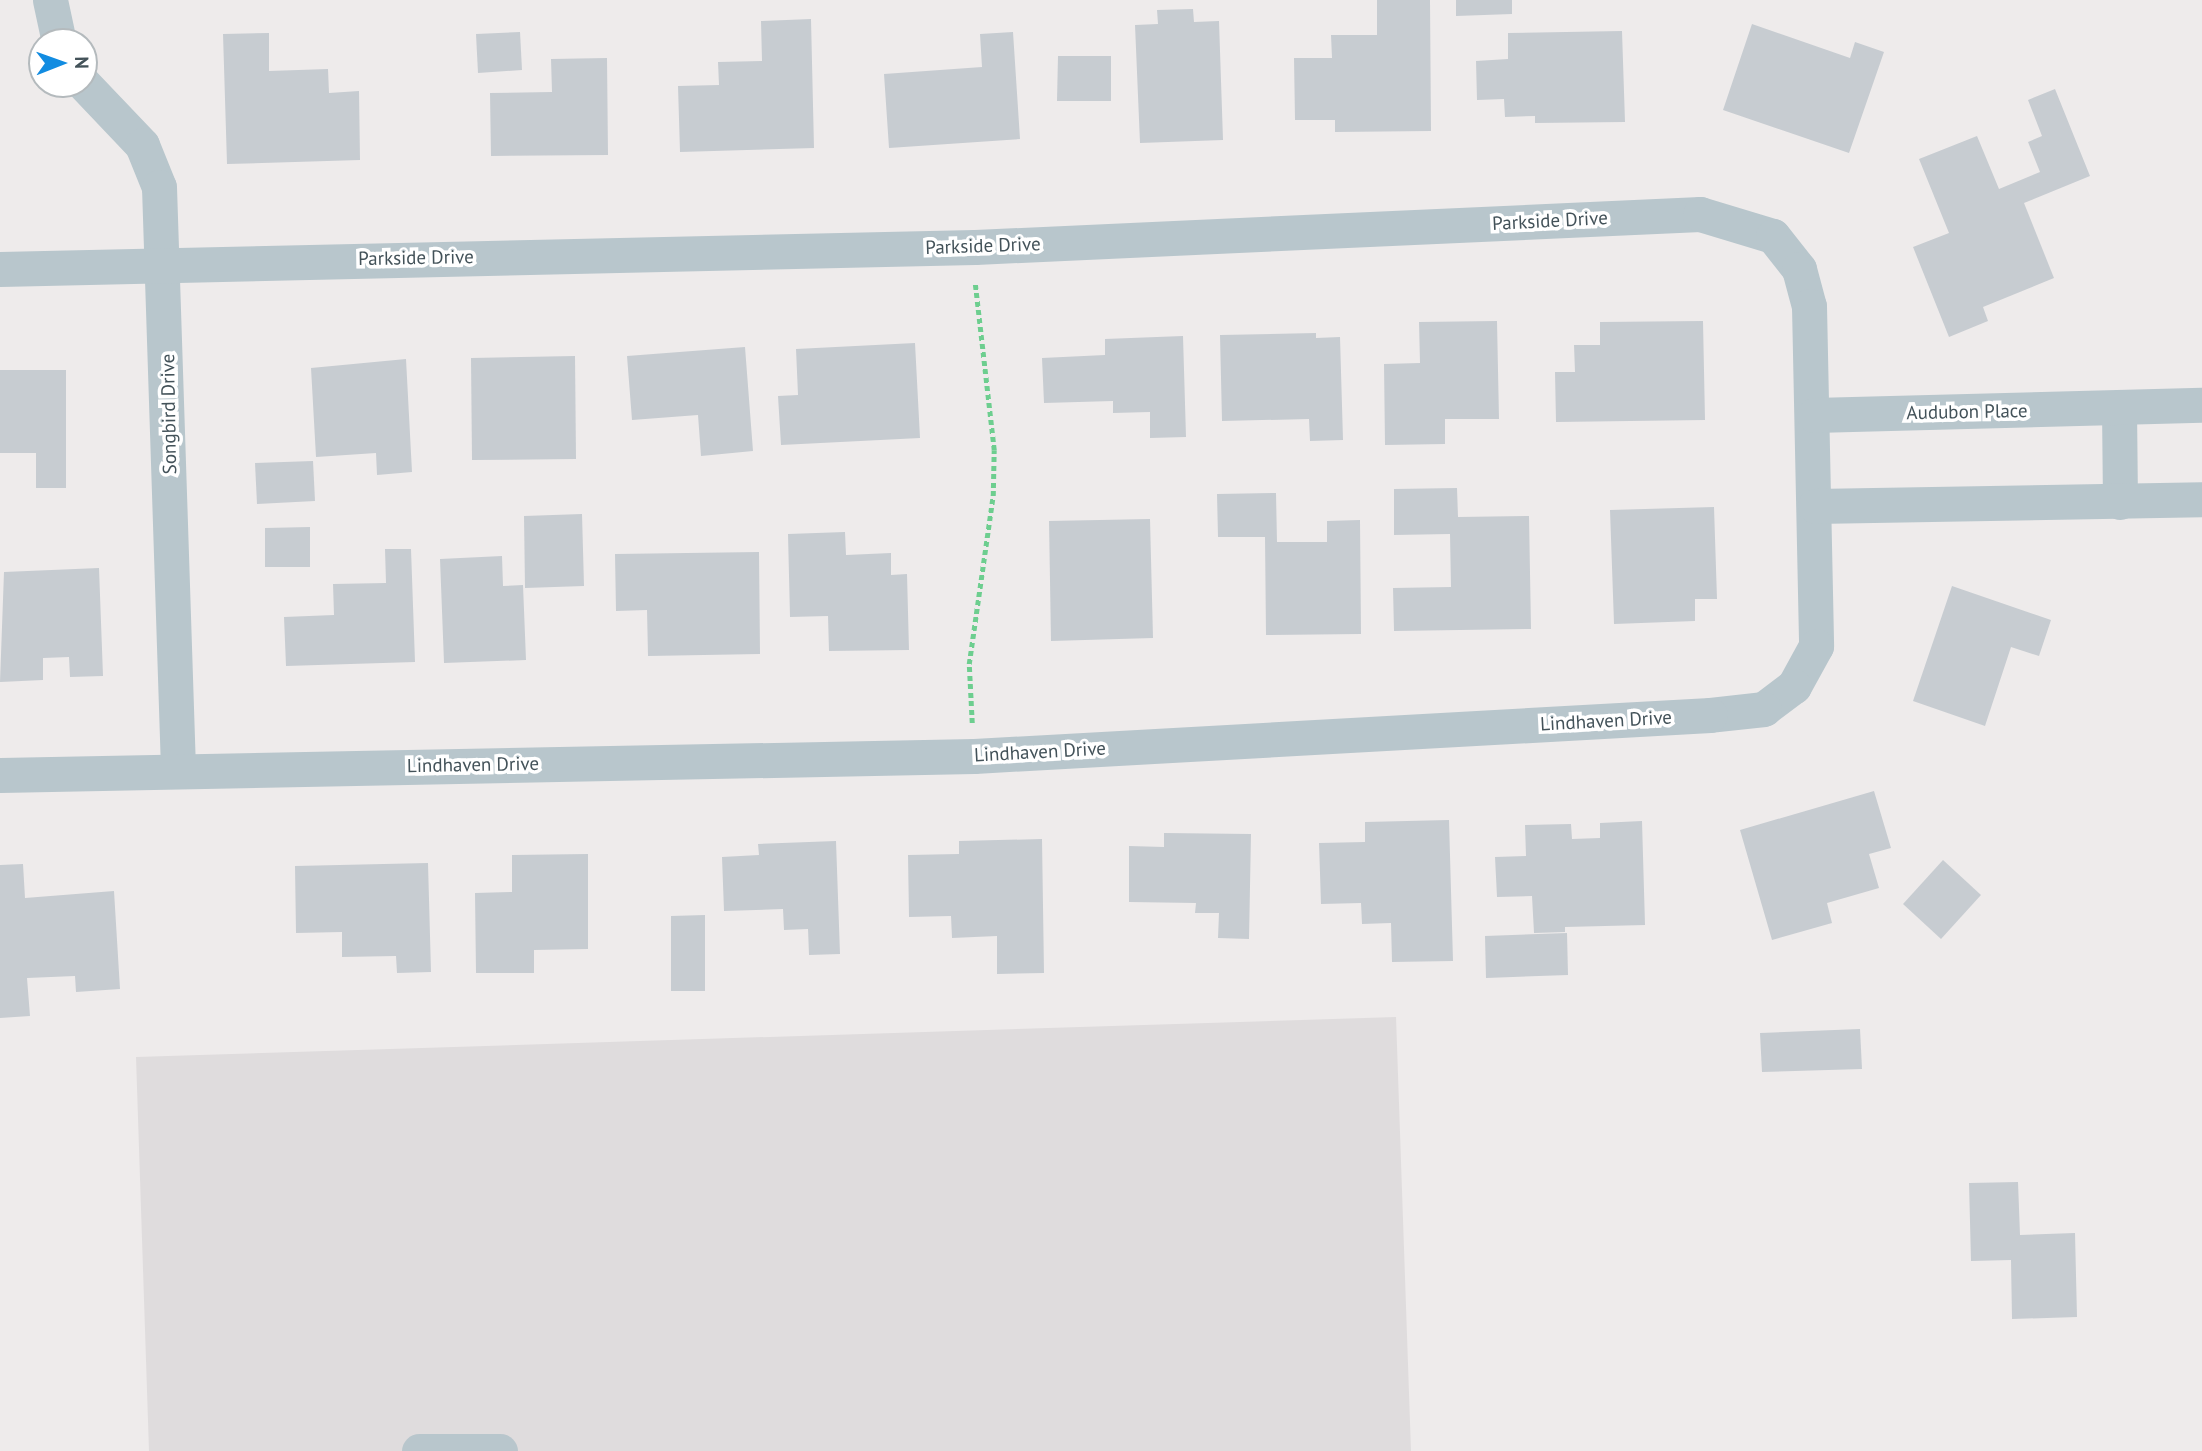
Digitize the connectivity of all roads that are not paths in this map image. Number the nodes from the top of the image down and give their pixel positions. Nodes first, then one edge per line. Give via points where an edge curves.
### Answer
1 (51, 0) edge
2 (57, 28) edge
3 (97, 98) edge
4 (165, 263) junction
5 (0, 269) edge
6 (2202, 405) edge
7 (2119, 407) junction
8 (1814, 415) junction
9 (2202, 499) edge
10 (2120, 502) junction
11 (1815, 506) junction
12 (178, 770) junction
13 (0, 775) edge
14 (419, 1451) edge
15 (500, 1451) edge

1 - 2 street
3 - 4 street, Songbird Drive via 142,145 159,187
4 - 5 street, Parkside Drive
4 - 8 street, Parkside Drive via 975,247 1700,214 1773,236 1799,269 1809,306
4 - 12 street, Songbird Drive
6 - 7 street, Audubon Place
7 - 8 street, Audubon Place
7 - 10 street
8 - 11 street, Lindhaven Drive
9 - 10 street
10 - 11 street
11 - 12 street, Lindhaven Drive via 1816,646 1794,686 1764,709 974,756
12 - 13 street, Lindhaven Drive
14 - 15 street

